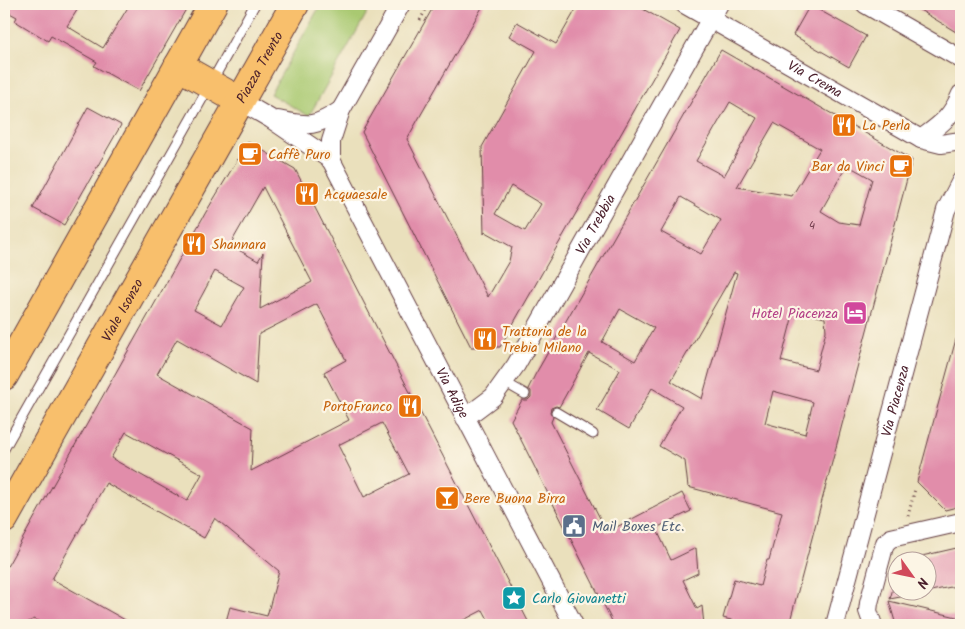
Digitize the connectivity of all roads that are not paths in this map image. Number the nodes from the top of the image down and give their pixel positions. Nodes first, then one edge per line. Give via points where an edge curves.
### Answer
1 (213, 4) edge
2 (255, 4) edge
3 (295, 4) edge
4 (401, 4) edge
5 (684, 4) edge
6 (865, 4) edge
7 (715, 11) edge
8 (961, 59) edge
9 (178, 66) junction
10 (210, 85) junction
11 (961, 94) edge
12 (240, 102) junction
13 (341, 110) junction
14 (271, 119) junction
15 (921, 139) junction
16 (961, 141) edge
17 (331, 160) junction
18 (961, 181) edge
19 (4, 376) edge
20 (504, 382) junction
21 (525, 394) dead end
22 (556, 412) dead end
23 (466, 418) junction
24 (593, 434) dead end
25 (4, 449) edge
26 (4, 519) edge
27 (961, 522) edge
28 (574, 625) edge
29 (837, 625) edge
30 (874, 625) edge

1 - 9 main road
2 - 10 lane
3 - 12 main road, Piazza Trento
4 - 13 street
5 - 7 street, Via Crema
6 - 8 street
7 - 15 street, Via Crema
7 - 20 street, Via Trebbia
9 - 10 main road
9 - 19 main road
10 - 12 main road
10 - 25 lane
11 - 15 street via 950,116
12 - 14 street, Piazza Trento
12 - 26 main road, Viale Isonzo
13 - 14 street, Piazza Trento via 312,125
13 - 17 street via 331,141
14 - 17 street, Piazza Trento
15 - 16 street, Via Crema via 941,144
17 - 23 street, Via Adige
18 - 29 street, Via Piacenza via 946,210
20 - 21 lane
20 - 23 street, Via Trebbia via 493,398
22 - 24 lane
23 - 28 street, Via Adige
27 - 30 street via 890,538 885,543 869,603 868,611

